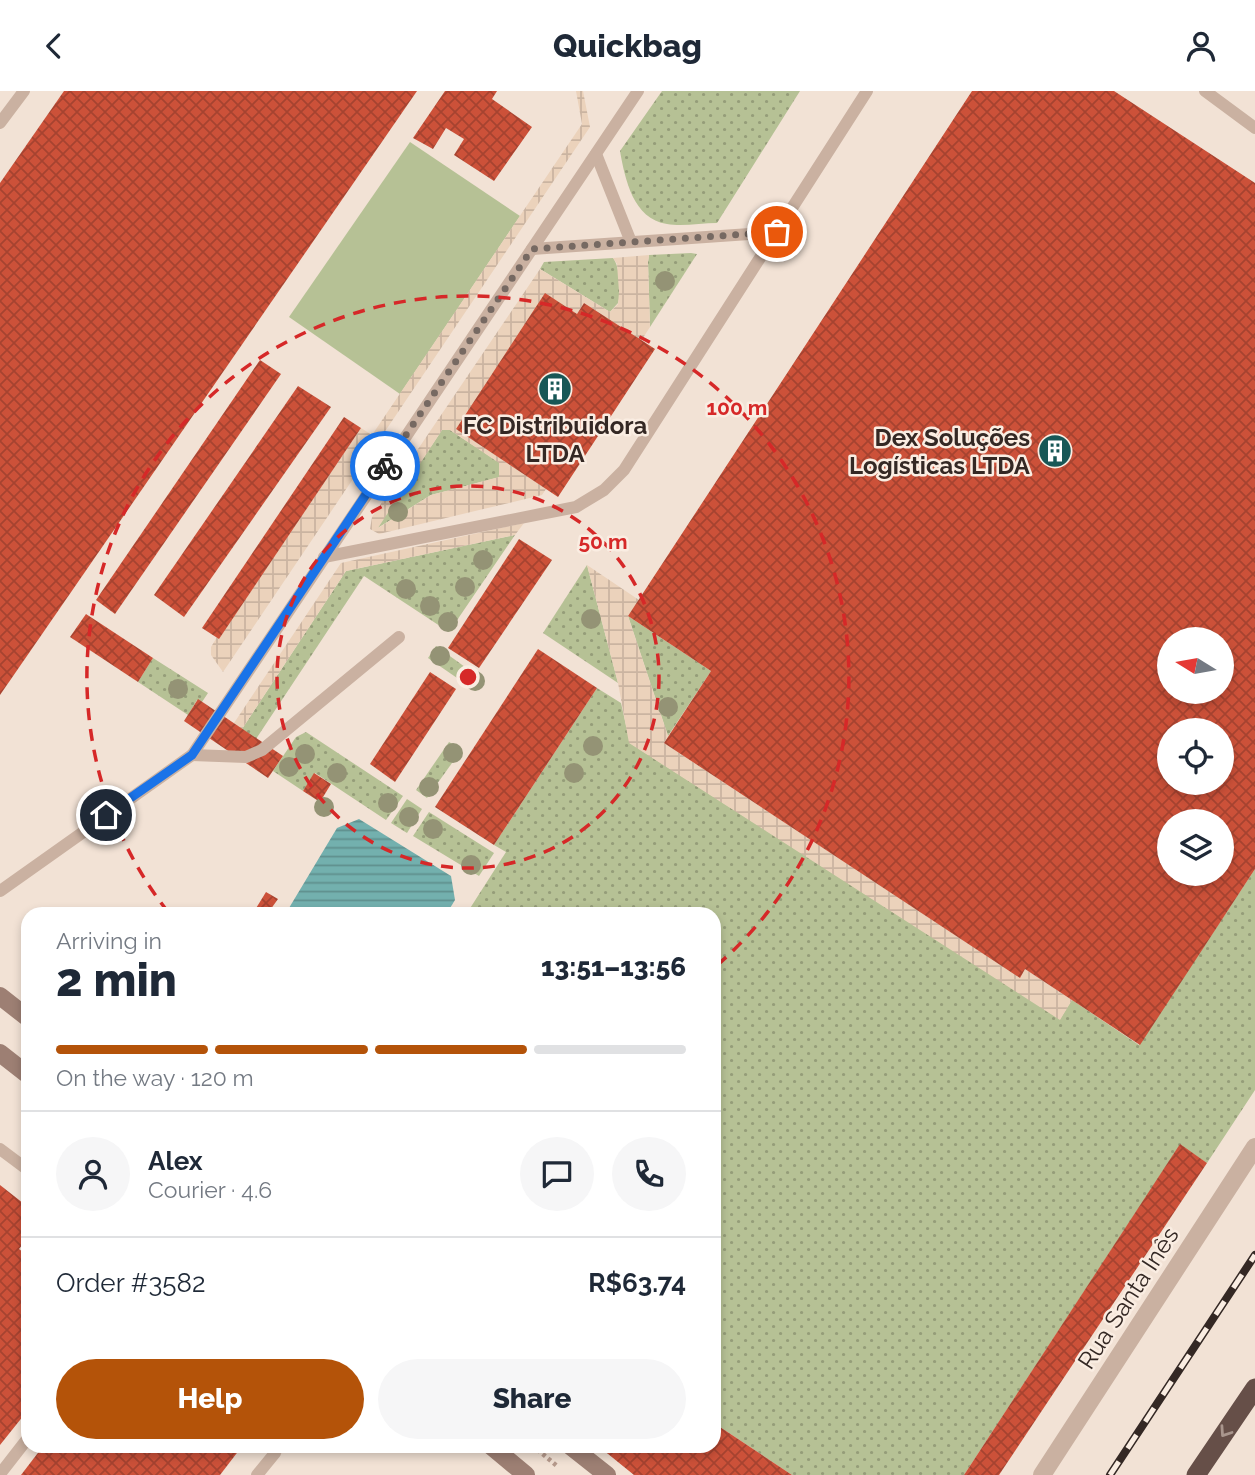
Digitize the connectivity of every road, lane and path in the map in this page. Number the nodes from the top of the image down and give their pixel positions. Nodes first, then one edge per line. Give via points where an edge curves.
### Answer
1 (24, 91) edge
2 (638, 91) edge
3 (867, 91) edge
4 (1205, 91) edge
5 (0, 123) edge
6 (1255, 128) edge
7 (596, 154) junction
8 (777, 232) junction
9 (631, 242) junction
10 (532, 249) junction
11 (324, 557) junction
12 (399, 637) dead end
13 (192, 755) junction
14 (0, 891) edge
15 (0, 996) edge
16 (21, 1012) edge
17 (0, 1053) edge
18 (21, 1070) edge
19 (1255, 1147) edge
20 (0, 1149) edge
21 (21, 1165) edge
22 (1255, 1388) edge
23 (21, 1447) edge
24 (275, 1453) edge
25 (500, 1453) edge
26 (541, 1453) edge
27 (579, 1453) edge
28 (559, 1468) dead end
29 (0, 1474) edge
30 (257, 1475) edge
31 (526, 1475) edge
32 (607, 1475) edge
33 (1041, 1475) edge
34 (1196, 1475) edge

1 - 5 lane
2 - 7 lane
3 - 8 lane
4 - 6 lane
7 - 9 lane
7 - 10 lane
8 - 9 lane
8 - 11 lane via 624,470 604,490 576,507
9 - 10 lane
10 - 11 lane
11 - 13 lane
12 - 13 lane via 262,750 246,757
13 - 14 lane
15 - 16 main road
17 - 18 main road
19 - 33 street, Rua Santa Inês
20 - 21 lane
22 -> 34 highway
23 - 29 lane
24 - 30 lane
25 - 31 main road
26 - 28 path
27 - 32 main road

